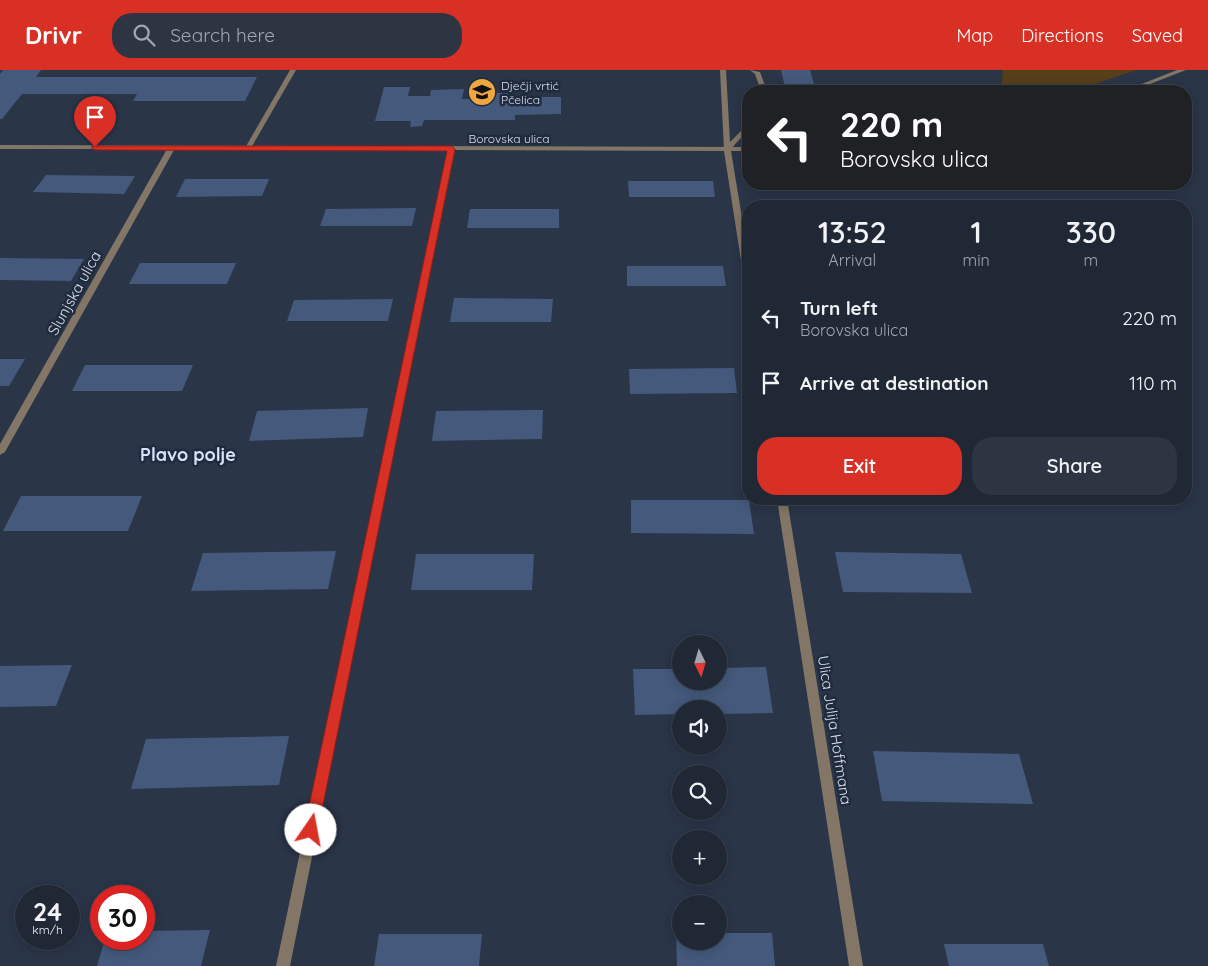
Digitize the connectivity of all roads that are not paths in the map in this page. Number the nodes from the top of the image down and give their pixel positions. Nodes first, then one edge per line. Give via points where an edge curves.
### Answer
1 (292, 70) edge
2 (723, 70) edge
3 (753, 70) edge
4 (1183, 70) edge
5 (762, 85) edge
6 (1143, 85) edge
7 (742, 134) edge
8 (0, 147) edge
9 (171, 148) junction
10 (248, 148) junction
11 (452, 149) junction
12 (727, 150) junction
13 (742, 150) edge
14 (742, 243) edge
15 (0, 452) edge
16 (783, 505) edge
17 (283, 966) edge
18 (856, 966) edge

1 - 10 street
2 - 12 street
3 - 5 street via 758,73
4 - 6 street
7 - 12 street
8 - 9 street, Borovska ulica
9 - 10 street, Borovska ulica
9 - 15 street, Slunjska ulica
10 - 11 street, Borovska ulica
11 - 12 street, Borovska ulica
11 - 17 street
12 - 13 street, Borovska ulica
12 - 14 street
16 - 18 street, Ulica Julija Hoffmana

